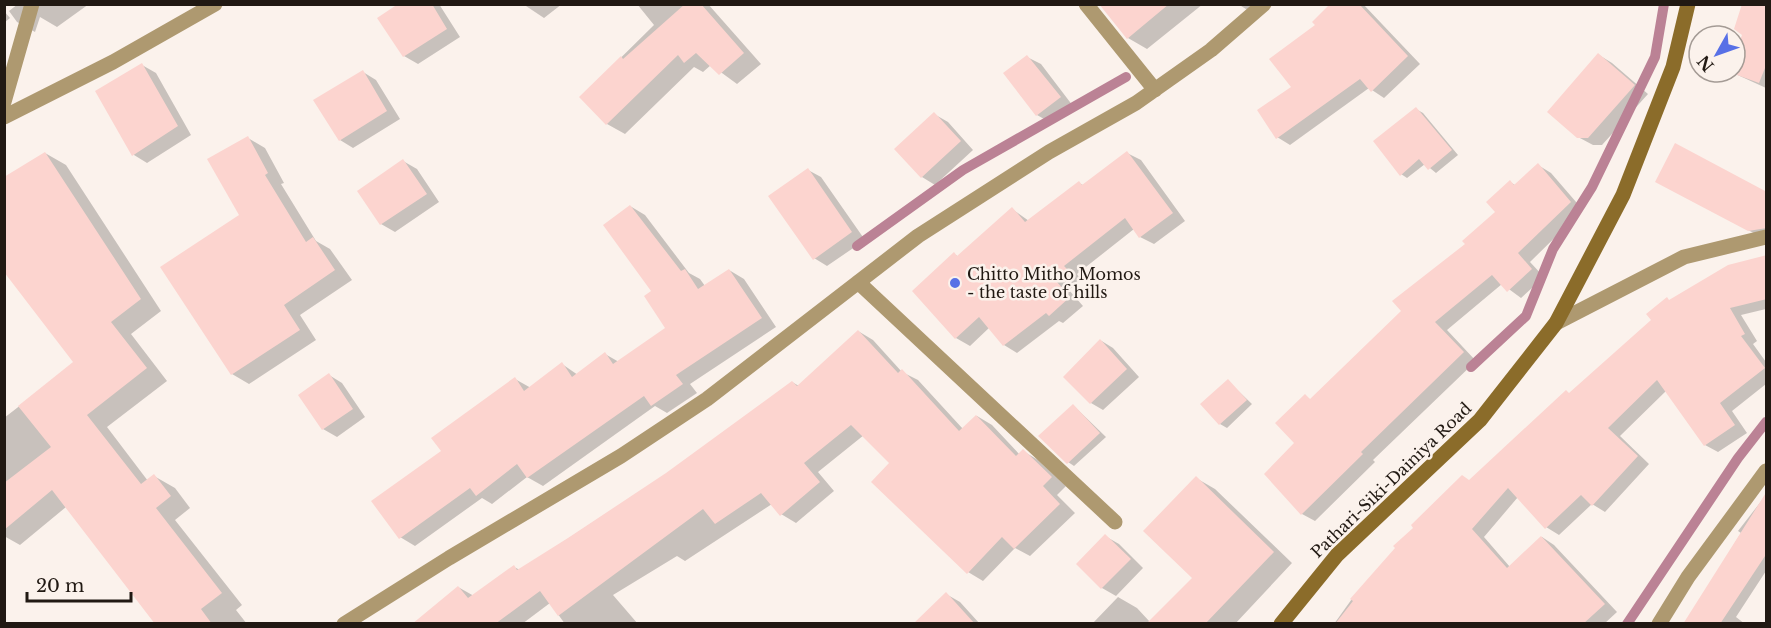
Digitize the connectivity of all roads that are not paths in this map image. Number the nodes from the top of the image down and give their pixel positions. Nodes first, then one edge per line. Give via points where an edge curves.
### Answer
1 (32, 4) edge
2 (215, 4) edge
3 (1086, 4) edge
4 (1264, 4) edge
5 (1688, 4) edge
6 (1155, 90) junction
7 (4, 102) edge
8 (4, 117) edge
9 (1767, 237) edge
10 (858, 282) junction
11 (1556, 323) junction
12 (1767, 471) edge
13 (1115, 522) dead end
14 (344, 624) edge
15 (1281, 624) edge
16 (1659, 624) edge

1 - 7 street
2 - 8 street
3 - 6 street
4 - 6 street via 1211,50
5 - 11 main road, Pathari-Siki-Dainiya Road via 1673,67 1623,195
6 - 10 street via 1049,152
9 - 11 street via 1684,257
10 - 13 street
10 - 14 street via 707,399 621,456
11 - 15 main road, Pathari-Siki-Dainiya Road via 1480,420 1337,555
12 - 16 street via 1688,577

